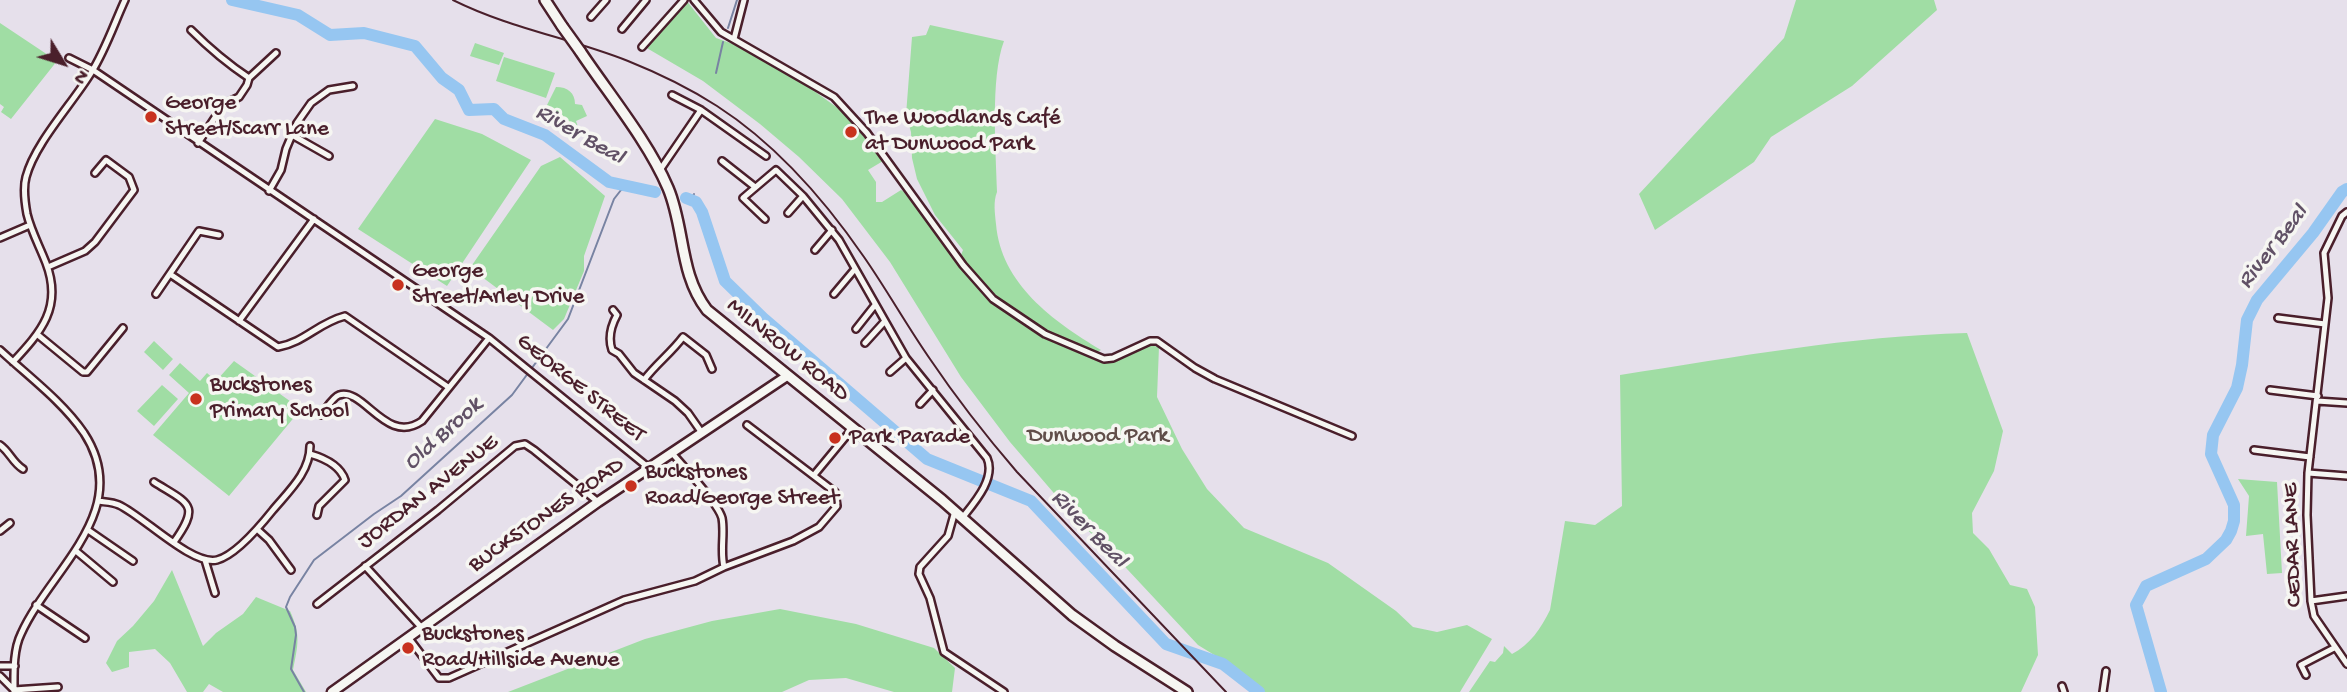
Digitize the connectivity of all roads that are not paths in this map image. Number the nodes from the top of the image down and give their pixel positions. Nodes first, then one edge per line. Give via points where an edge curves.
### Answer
1 (125, 0) edge
2 (545, 0) edge
3 (606, 0) edge
4 (646, 0) edge
5 (684, 0) edge
6 (694, 0) edge
7 (744, 0) edge
8 (591, 17) dead end
9 (622, 29) dead end
10 (191, 30) dead end
11 (734, 39) junction
12 (642, 47) dead end
13 (276, 52) dead end
14 (69, 58) dead end
15 (93, 70) junction
16 (248, 78) junction
17 (353, 86) dead end
18 (672, 95) dead end
19 (701, 110) junction
20 (292, 135) junction
21 (198, 142) junction
22 (329, 156) dead end
23 (766, 156) dead end
24 (722, 161) dead end
25 (660, 170) junction
26 (95, 173) dead end
27 (755, 187) junction
28 (269, 191) junction
29 (803, 196) junction
30 (2347, 212) edge
31 (788, 213) dead end
32 (314, 219) junction
33 (765, 219) dead end
34 (30, 225) junction
35 (832, 230) junction
36 (219, 235) dead end
37 (0, 238) edge
38 (815, 250) dead end
39 (48, 267) junction
40 (855, 269) junction
41 (170, 274) junction
42 (156, 294) dead end
43 (834, 294) dead end
44 (875, 305) junction
45 (613, 310) dead end
46 (2278, 318) dead end
47 (239, 321) junction
48 (885, 321) junction
49 (2325, 324) junction
50 (123, 328) dead end
51 (856, 329) dead end
52 (110, 332) dead end
53 (38, 335) junction
54 (116, 337) junction
55 (489, 338) junction
56 (865, 343) dead end
57 (0, 350) edge
58 (906, 358) junction
59 (13, 362) junction
60 (712, 369) dead end
61 (890, 372) dead end
62 (787, 376) junction
63 (644, 380) junction
64 (448, 387) junction
65 (933, 390) junction
66 (2270, 390) dead end
67 (2317, 398) junction
68 (2347, 403) edge
69 (920, 404) dead end
70 (321, 415) dead end
71 (747, 425) dead end
72 (852, 429) junction
73 (702, 433) junction
74 (1352, 436) dead end
75 (0, 445) edge
76 (310, 446) dead end
77 (2254, 450) dead end
78 (672, 453) junction
79 (310, 454) junction
80 (2311, 457) junction
81 (649, 468) junction
82 (23, 469) dead end
83 (2308, 473) junction
84 (814, 475) junction
85 (2347, 476) edge
86 (154, 482) dead end
87 (98, 501) junction
88 (598, 502) junction
89 (959, 514) junction
90 (317, 515) dead end
91 (10, 523) dead end
92 (88, 530) junction
93 (258, 530) junction
94 (0, 531) edge
95 (174, 542) junction
96 (76, 551) junction
97 (205, 560) junction
98 (133, 561) dead end
99 (365, 566) junction
100 (724, 567) junction
101 (291, 570) dead end
102 (113, 582) dead end
103 (215, 593) dead end
104 (2347, 596) edge
105 (2311, 601) junction
106 (317, 604) dead end
107 (36, 605) junction
108 (421, 627) junction
109 (408, 637) junction
110 (85, 638) dead end
111 (2334, 648) junction
112 (2347, 664) edge
113 (0, 666) edge
114 (15, 666) junction
115 (2106, 671) dead end
116 (2306, 675) dead end
117 (0, 676) edge
118 (58, 687) dead end
119 (14, 691) edge
120 (332, 692) edge
121 (1004, 692) edge
122 (1187, 692) edge
123 (2103, 692) edge

1 - 15 street
2 - 25 main road, MILNROW ROAD, bridge
3 - 8 street
4 - 9 street
5 - 12 street
6 - 11 street via 720,32
7 - 11 street
10 - 16 street
11 - 74 street via 834,97 869,135 993,299 1045,334 1104,359 1157,341 1215,379
13 - 16 street
14 - 15 street, GEORGE STREET
15 - 21 street, GEORGE STREET
15 - 34 street via 33,158 25,179
16 - 21 street via 239,97 225,104
17 - 20 street via 329,90 311,103
18 - 19 street
19 - 23 street
19 - 25 street
20 - 22 street
20 - 28 street
21 - 28 street, GEORGE STREET
24 - 27 street
25 - 62 main road, MILNROW ROAD via 676,209 686,271 699,300
26 - 39 street via 106,160 129,177 134,190 85,251
27 - 29 street via 776,170
27 - 33 street via 743,198
28 - 32 street, GEORGE STREET
29 - 31 street
29 - 35 street
30 - 49 street, CEDAR LANE via 2324,253
32 - 47 street
32 - 55 street, GEORGE STREET
34 - 37 street
34 - 39 street
35 - 38 street
35 - 40 street
36 - 41 street via 199,231
39 - 53 street via 52,300
40 - 43 street
40 - 44 street
41 - 42 street
41 - 47 street
44 - 48 street
44 - 51 street
45 - 63 street via 617,315 612,325 612,350
46 - 49 street
47 - 64 street via 278,347 293,344 345,316
48 - 56 street
48 - 58 street
49 - 67 street, CEDAR LANE
50 - 54 street
52 - 54 street
53 - 54 street via 83,372
53 - 59 street
55 - 64 street
55 - 81 street, GEORGE STREET
57 - 59 street
58 - 61 street
58 - 65 street
59 - 87 street via 65,410 84,435 96,461
60 - 63 street via 706,355 683,337
62 - 72 main road, MILNROW ROAD
62 - 73 main road, BUCKSTONES ROAD
63 - 73 street via 676,401
64 - 70 street via 422,421 411,427 394,426 343,395
65 - 69 street
65 - 89 street via 987,458 990,471 983,489
66 - 67 street
67 - 68 street
67 - 80 street, CEDAR LANE
71 - 84 street
72 - 84 street
72 - 89 main road, MILNROW ROAD
73 - 78 main road, BUCKSTONES ROAD
75 - 82 street
76 - 79 street
77 - 80 street, CEDAR LANE
78 - 81 main road, BUCKSTONES ROAD
78 - 100 street via 722,516
79 - 90 street via 328,460 345,475 319,506
79 - 93 street via 302,475
80 - 83 street, CEDAR LANE
81 - 88 main road, BUCKSTONES ROAD
83 - 85 street
83 - 105 street, CEDAR LANE
84 - 100 street via 838,499 820,527
86 - 95 street via 181,499 189,510 190,520
87 - 92 street
87 - 95 street via 118,504
88 - 99 street, JORDAN AVENUE via 534,450 525,444 515,446
88 - 108 main road, BUCKSTONES ROAD
89 - 121 street via 948,536 920,567 920,580 930,598 944,652
89 - 122 main road, MILNROW ROAD via 1072,615
91 - 94 street
92 - 96 street
92 - 98 street
93 - 97 street via 223,557
93 - 101 street
95 - 97 street
96 - 102 street
96 - 107 street
97 - 103 street
99 - 106 street, JORDAN AVENUE
99 - 108 street
100 - 109 street via 695,581 624,600 449,678 439,678
104 - 105 street
105 - 111 street, CEDAR LANE via 2316,620
107 - 110 street
107 - 114 street via 19,637
108 - 109 main road, BUCKSTONES ROAD
109 - 120 main road, BUCKSTONES ROAD
111 - 112 street, CEDAR LANE
111 - 116 street via 2301,665
113 - 114 street
114 - 119 street
115 - 123 street
117 - 119 street
118 - 119 street

